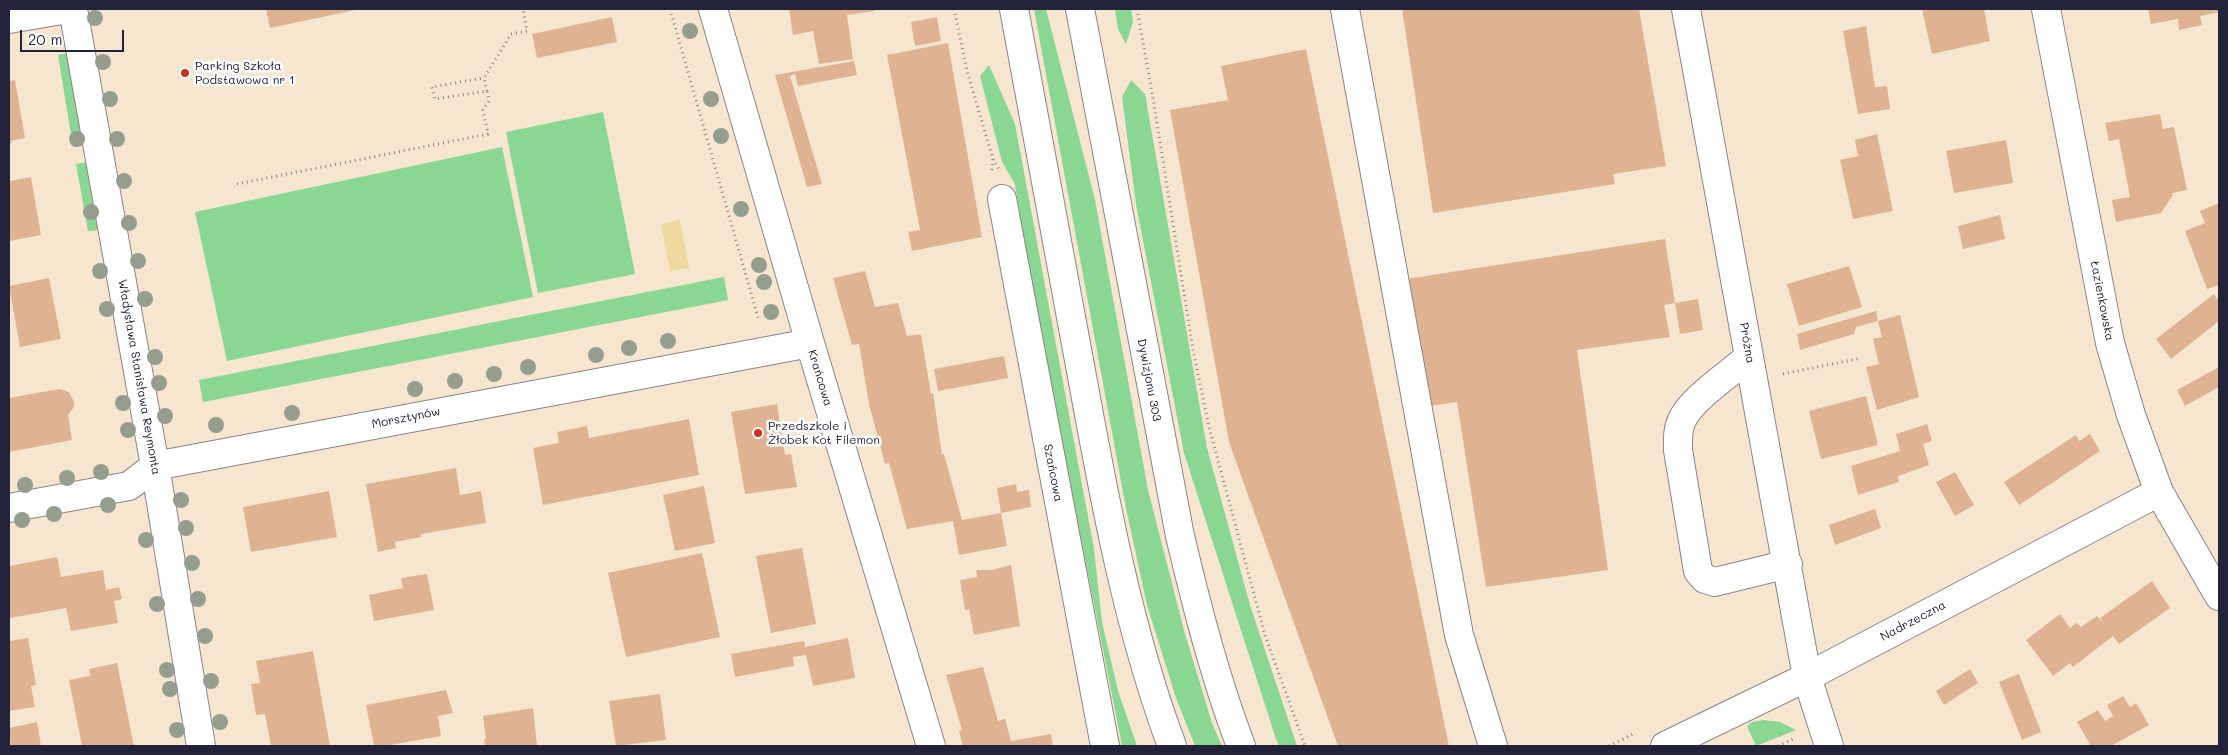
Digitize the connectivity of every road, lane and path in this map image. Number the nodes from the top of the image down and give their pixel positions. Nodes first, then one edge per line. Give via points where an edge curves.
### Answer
1 (68, 9) edge
2 (73, 9) edge
3 (523, 9) edge
4 (670, 9) edge
5 (713, 9) edge
6 (954, 9) edge
7 (1014, 9) edge
8 (1080, 9) edge
9 (1137, 9) edge
10 (1345, 9) edge
11 (1686, 9) edge
12 (2046, 9) edge
13 (9, 19) edge
14 (484, 78) junction
15 (487, 91) junction
16 (993, 159) dead end
17 (237, 184) dead end
18 (1002, 199) dead end
19 (810, 343) junction
20 (766, 351) junction
21 (1750, 357) junction
22 (1861, 358) dead end
23 (1776, 375) dead end
24 (155, 466) junction
25 (2159, 492) junction
26 (9, 508) edge
27 (1788, 564) junction
28 (2213, 587) edge
29 (1808, 677) junction
30 (201, 746) edge
31 (931, 746) edge
32 (1105, 746) edge
33 (1172, 746) edge
34 (1241, 746) edge
35 (1305, 746) edge
36 (1493, 746) edge
37 (1665, 746) edge
38 (1829, 746) edge

1 - 13 street
2 - 24 street, Władysława Stanisława Reymonta
3 - 14 path via 527,31 511,34
4 - 20 path
5 - 19 street, Krańcowa
6 - 16 path via 967,71
7 - 33 street via 1124,585
8 - 34 street, Dywizjonu 303 via 1180,536 1208,646
9 - 35 path via 1192,350 1209,427 1265,635
10 - 36 street via 1459,635
11 - 21 street, Próżna
12 - 25 street, Łazienkowska via 2110,343 2131,415
14 - 15 path
14 - 15 path via 432,87 436,99
15 - 17 path via 489,101 483,110 488,134
18 - 32 street, Szańcowa
19 - 20 street, Morsztynów
19 - 31 street, Krańcowa
20 - 24 street, Morsztynów
21 - 27 street, Próżna
21 - 27 street via 1698,399 1682,419 1678,433 1698,571 1715,582
22 - 23 path
24 - 26 street, Morsztynów via 129,486
24 - 30 street, Władysława Stanisława Reymonta
25 - 28 street, Łazienkowska
25 - 29 street, Nadrzeczna
27 - 29 street, Próżna
29 - 37 street, Nadrzeczna
29 - 38 street, Próżna

